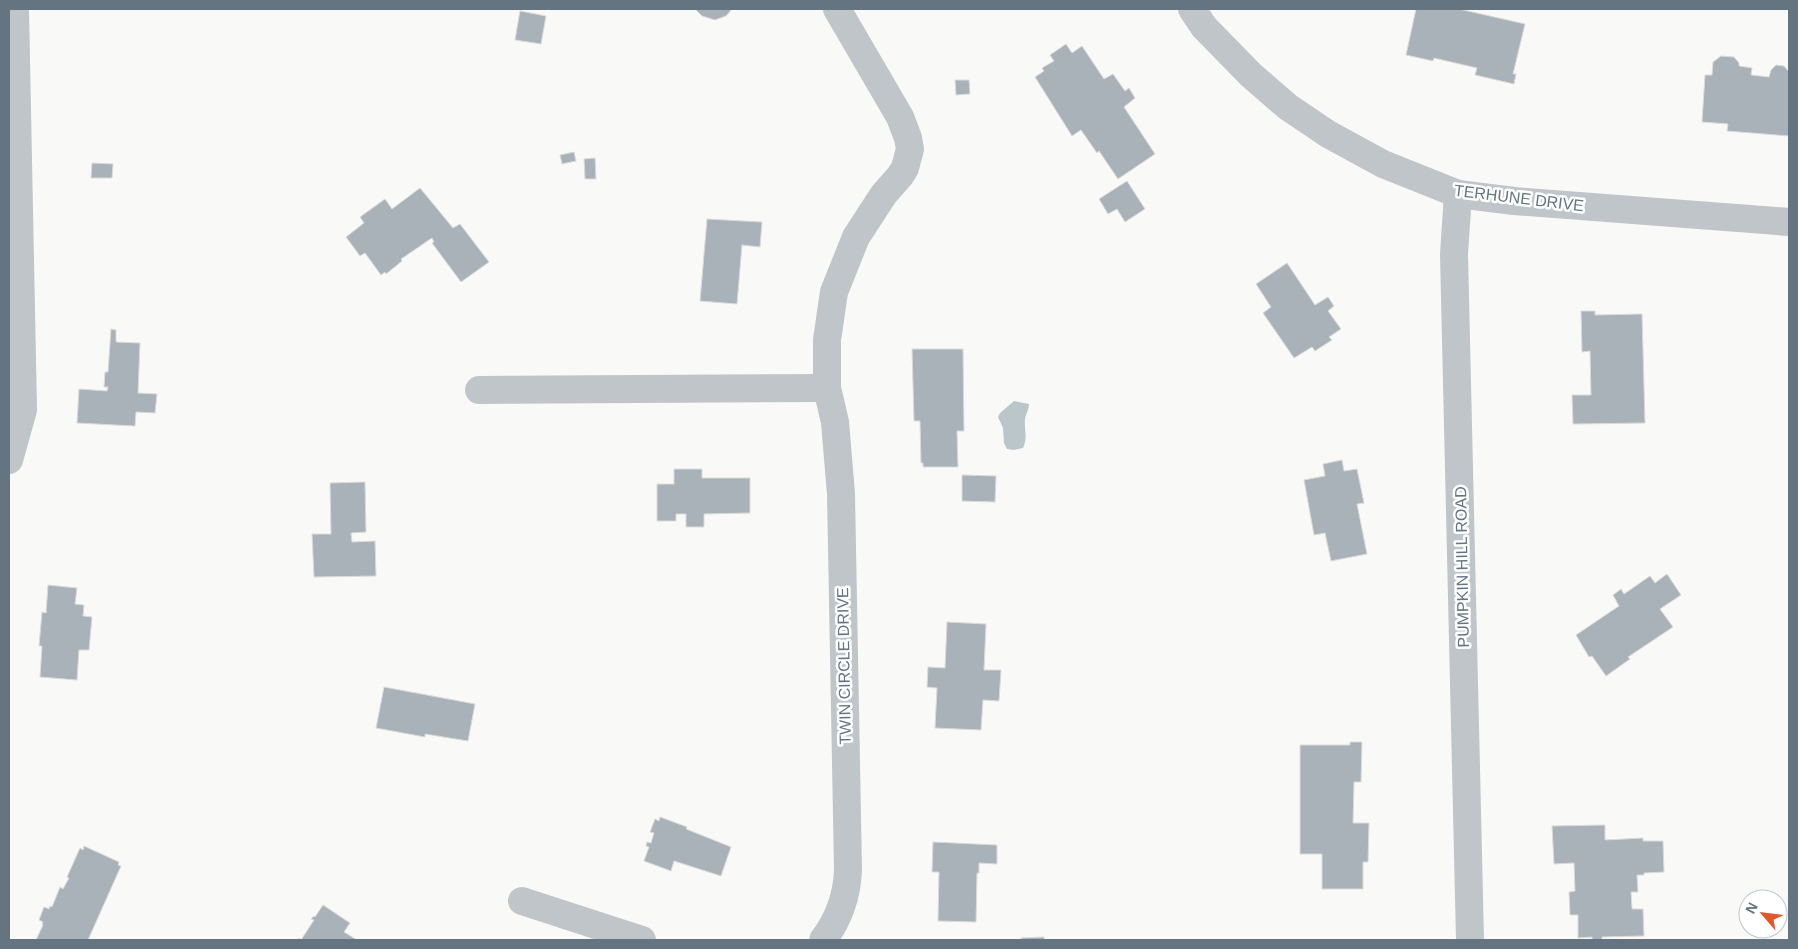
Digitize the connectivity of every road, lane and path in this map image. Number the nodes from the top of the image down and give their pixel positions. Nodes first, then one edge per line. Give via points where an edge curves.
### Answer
1 (15, 9) edge
2 (837, 9) edge
3 (1192, 9) edge
4 (1458, 194) junction
5 (1789, 222) edge
6 (827, 388) junction
7 (479, 390) dead end
8 (9, 460) edge
9 (522, 901) dead end
10 (642, 940) edge
11 (823, 940) edge
12 (1470, 940) edge

1 - 8 street via 23,410
2 - 6 street, TWIN CIRCLE DRIVE via 900,117 910,149 905,168 856,237 834,292 827,340
3 - 4 street, TERHUNE DRIVE via 1204,27 1251,75 1288,107 1328,134 1383,164
4 - 5 street, TERHUNE DRIVE
4 - 12 street, PUMPKIN HILL ROAD via 1454,254
6 - 7 street
6 - 11 street, TWIN CIRCLE DRIVE via 835,422 841,494 848,870 839,914
9 - 10 street

